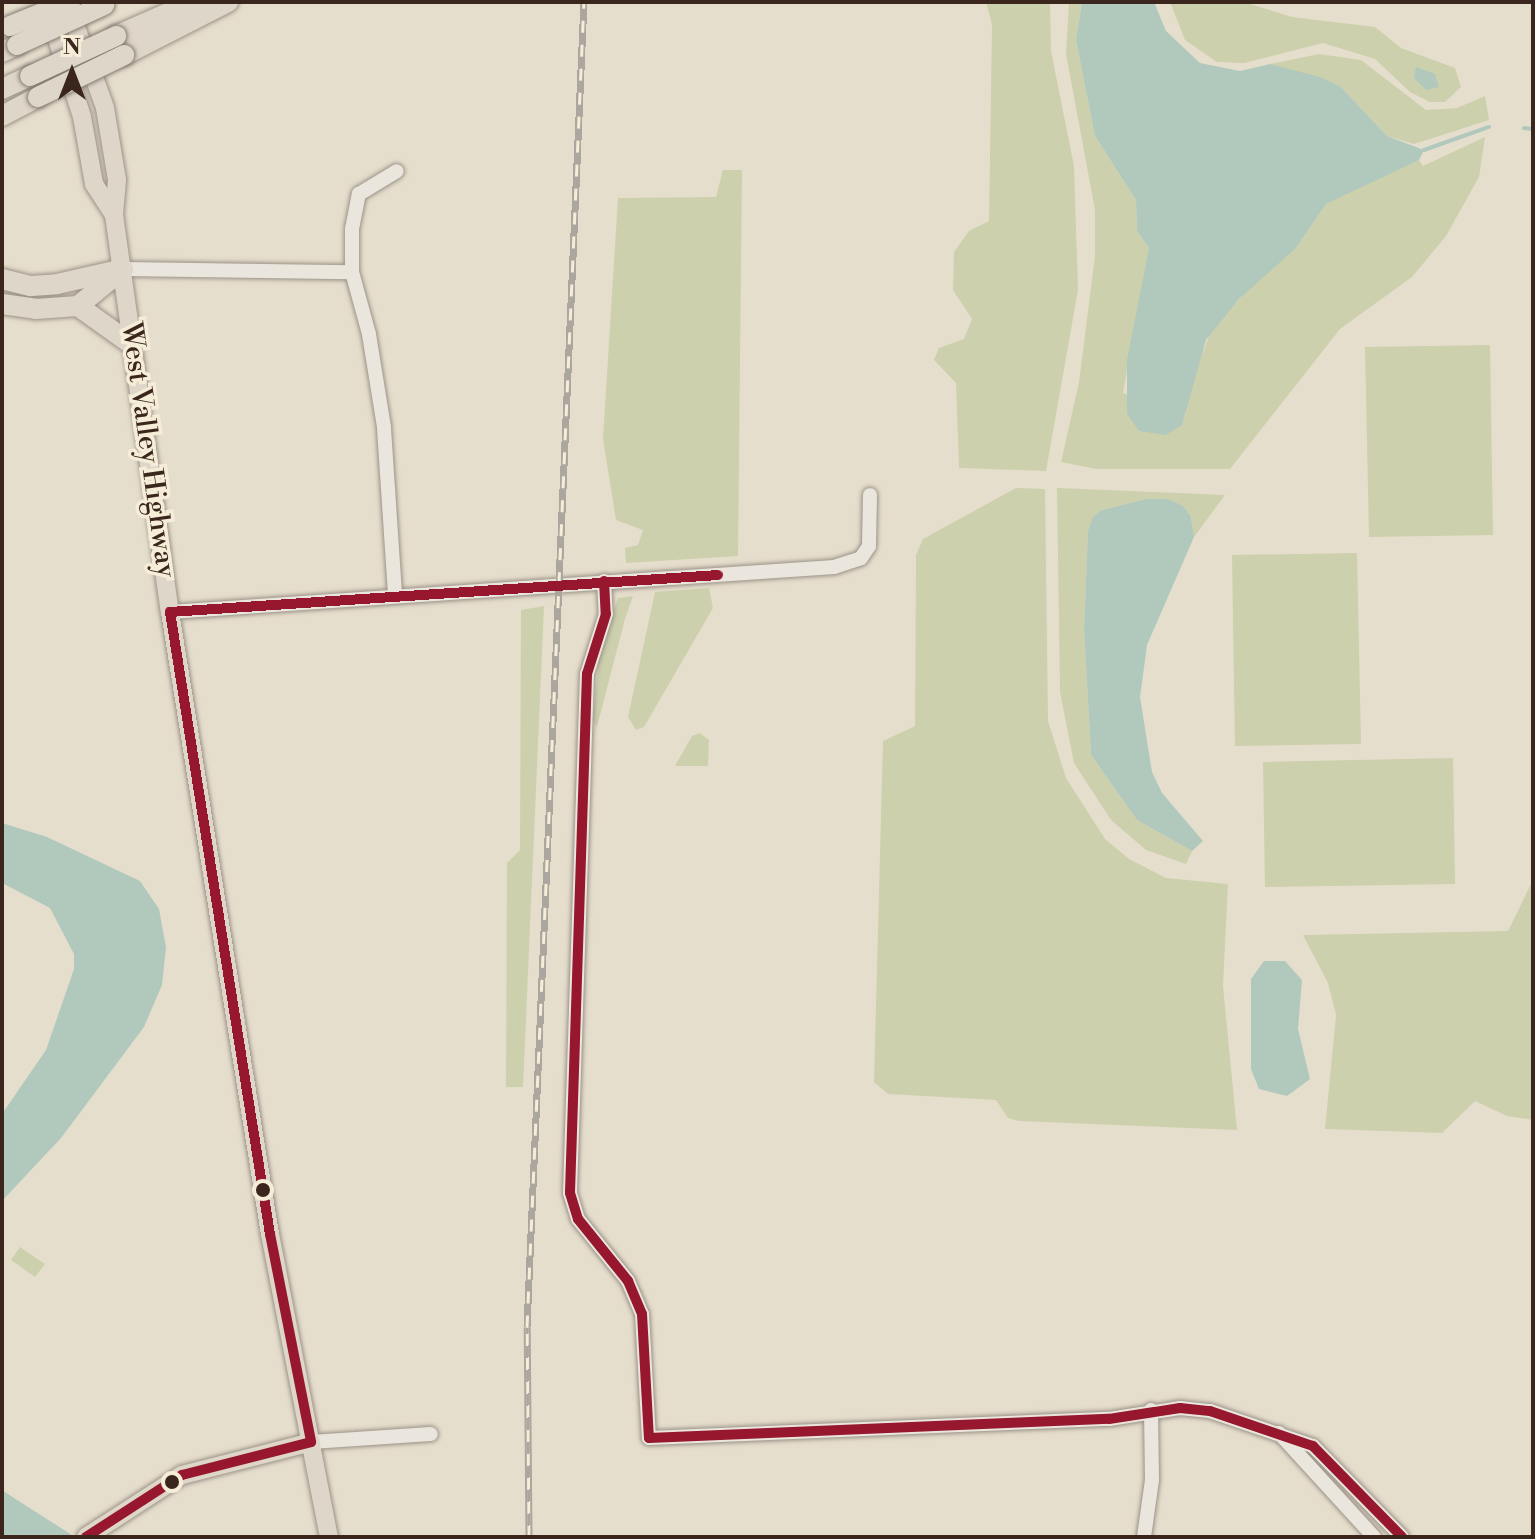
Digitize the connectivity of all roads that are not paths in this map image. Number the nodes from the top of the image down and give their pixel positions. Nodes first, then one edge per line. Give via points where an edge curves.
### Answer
1 (44, 2) edge
2 (68, 2) edge
3 (193, 2) edge
4 (228, 2) edge
5 (107, 3) edge
6 (8, 38) edge
7 (120, 46) junction
8 (2, 89) edge
9 (2, 116) edge
10 (397, 171) dead end
11 (114, 215) junction
12 (123, 269) junction
13 (352, 272) junction
14 (2, 279) edge
15 (2, 304) edge
16 (78, 306) junction
17 (131, 344) junction
18 (870, 495) dead end
19 (604, 581) junction
20 (395, 594) junction
21 (170, 612) junction
22 (1151, 1410) junction
23 (1279, 1433) junction
24 (431, 1434) dead end
25 (311, 1442) junction
26 (86, 1537) edge
27 (329, 1537) edge
28 (1144, 1537) edge
29 (1374, 1537) edge
30 (1402, 1537) edge

1 - 11 main road, West Valley Highway via 61,44 94,184
2 - 6 highway, bridge
2 - 11 main road, West Valley Highway via 105,108 117,180
3 - 7 highway
4 - 7 highway
5 - 6 highway, bridge
7 - 8 highway, bridge
7 - 9 highway, bridge
10 - 13 street via 359,194
11 - 12 main road, West Valley Highway
12 - 13 street
12 - 14 highway via 57,284 31,286
12 - 16 highway
12 - 17 main road, West Valley Highway
13 - 20 street via 369,334 384,427
15 - 16 highway via 36,309
16 - 17 highway
17 - 21 main road, West Valley Highway
18 - 19 street via 869,546 861,558 834,567
19 - 20 street
19 - 22 street via 606,614 587,674 573,1205 586,1231 628,1281 642,1314 649,1438 1109,1419
20 - 21 street
21 - 25 main road, West Valley Highway via 270,1234
22 - 23 street via 1210,1411
22 - 28 street via 1152,1480
23 - 29 street
23 - 30 street via 1303,1440 1330,1459
24 - 25 street
25 - 26 main road via 182,1475
25 - 27 main road, West Valley Highway

